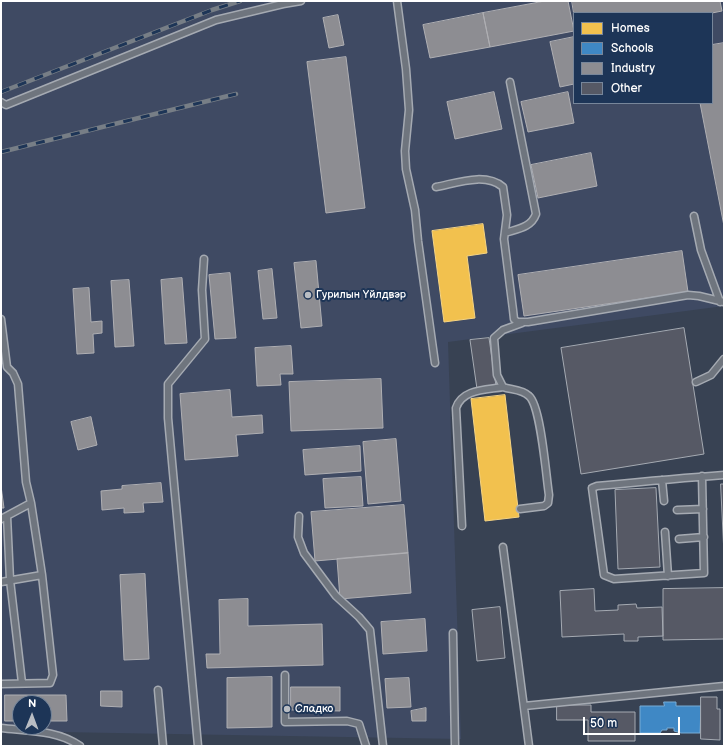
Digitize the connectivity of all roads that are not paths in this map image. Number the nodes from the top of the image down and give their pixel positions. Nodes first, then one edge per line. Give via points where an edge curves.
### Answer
1 (301, 1) edge
2 (397, 1) edge
3 (510, 82) dead end
4 (1, 102) edge
5 (436, 187) dead end
6 (694, 216) dead end
7 (505, 233) junction
8 (204, 259) dead end
9 (722, 302) edge
10 (1, 319) edge
11 (522, 323) junction
12 (724, 360) edge
13 (435, 363) dead end
14 (4, 367) edge
15 (696, 382) dead end
16 (503, 387) junction
17 (724, 475) edge
18 (702, 476) junction
19 (662, 480) junction
20 (664, 501) dead end
21 (31, 503) junction
22 (703, 508) junction
23 (520, 509) dead end
24 (677, 510) dead end
25 (299, 516) dead end
26 (4, 518) edge
27 (462, 526) dead end
28 (665, 532) dead end
29 (704, 537) junction
30 (680, 540) dead end
31 (503, 547) dead end
32 (42, 575) junction
33 (668, 576) junction
34 (10, 580) junction
35 (1, 582) edge
36 (453, 633) dead end
37 (285, 675) dead end
38 (22, 683) junction
39 (1, 684) edge
40 (724, 686) edge
41 (158, 690) dead end
42 (524, 706) junction
43 (1, 728) edge
44 (80, 746) edge
45 (164, 746) edge
46 (198, 746) edge
47 (366, 746) edge
48 (383, 746) edge
49 (455, 746) edge
50 (529, 746) edge

1 - 4 lane via 216,20 6,105
2 - 13 lane via 409,110 406,169 415,210
3 - 7 lane via 536,214 527,226
5 - 7 lane via 484,179 499,184 505,193
6 - 9 lane via 701,250
7 - 11 lane via 514,319
8 - 46 lane via 202,290 205,339 168,384 168,418
9 - 11 lane via 688,295
10 - 14 lane
11 - 16 lane via 503,330 494,338 497,375
12 - 15 lane via 711,376
14 - 21 lane via 13,374 18,384 26,482
16 - 23 lane via 525,393 532,399 540,430 548,502 544,506
16 - 27 lane via 466,394 458,400 456,408
17 - 18 lane
18 - 19 lane
18 - 22 lane
19 - 20 lane
19 - 33 lane via 597,486 592,488 591,492 604,575 614,580
21 - 26 lane
21 - 32 lane
22 - 24 lane
22 - 29 lane
25 - 48 lane via 298,537 304,554 336,596 360,617 370,630
26 - 34 lane
28 - 33 lane
29 - 30 lane
29 - 33 lane via 704,573
31 - 42 lane
32 - 34 lane
32 - 38 lane via 53,675 50,683
34 - 35 lane
34 - 38 lane
36 - 49 lane
37 - 47 lane via 285,722 347,720 359,724
38 - 39 lane
40 - 42 lane
41 - 45 lane
42 - 50 lane
43 - 44 lane via 58,734

